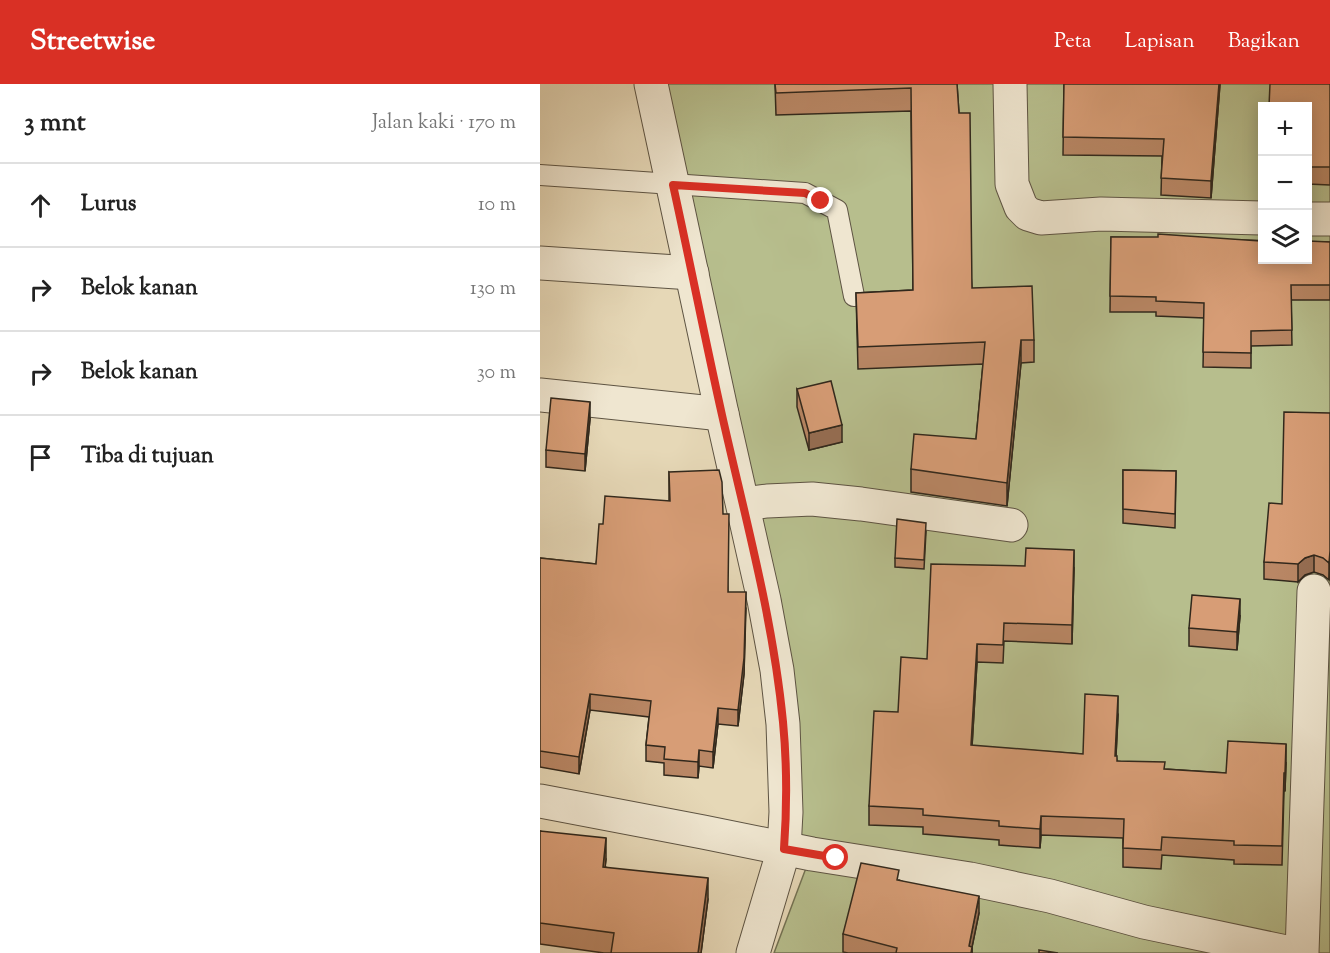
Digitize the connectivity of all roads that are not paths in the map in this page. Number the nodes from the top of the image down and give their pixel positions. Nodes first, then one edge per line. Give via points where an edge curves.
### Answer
1 (651, 84) edge
2 (1010, 84) edge
3 (540, 175) edge
4 (673, 185) junction
5 (1258, 218) edge
6 (1312, 219) edge
7 (1330, 219) edge
8 (540, 263) edge
9 (692, 273) junction
10 (854, 296) edge
11 (540, 395) edge
12 (722, 414) junction
13 (755, 502) junction
14 (1011, 525) dead end
15 (1314, 591) dead end
16 (540, 801) edge
17 (810, 854) junction
18 (753, 953) edge
19 (1291, 953) edge
20 (1302, 953) edge

1 - 4 street
2 - 5 street via 1012,184 1028,214 1041,218 1101,214
3 - 4 lane
4 - 9 street
4 - 10 lane via 805,193 837,210
6 - 7 street
8 - 9 street
9 - 12 street
11 - 12 street
12 - 13 street
13 - 14 street via 812,499
13 - 17 street via 764,600 781,702 786,812
15 - 20 street
16 - 17 street
17 - 18 street
17 - 19 street via 970,879

